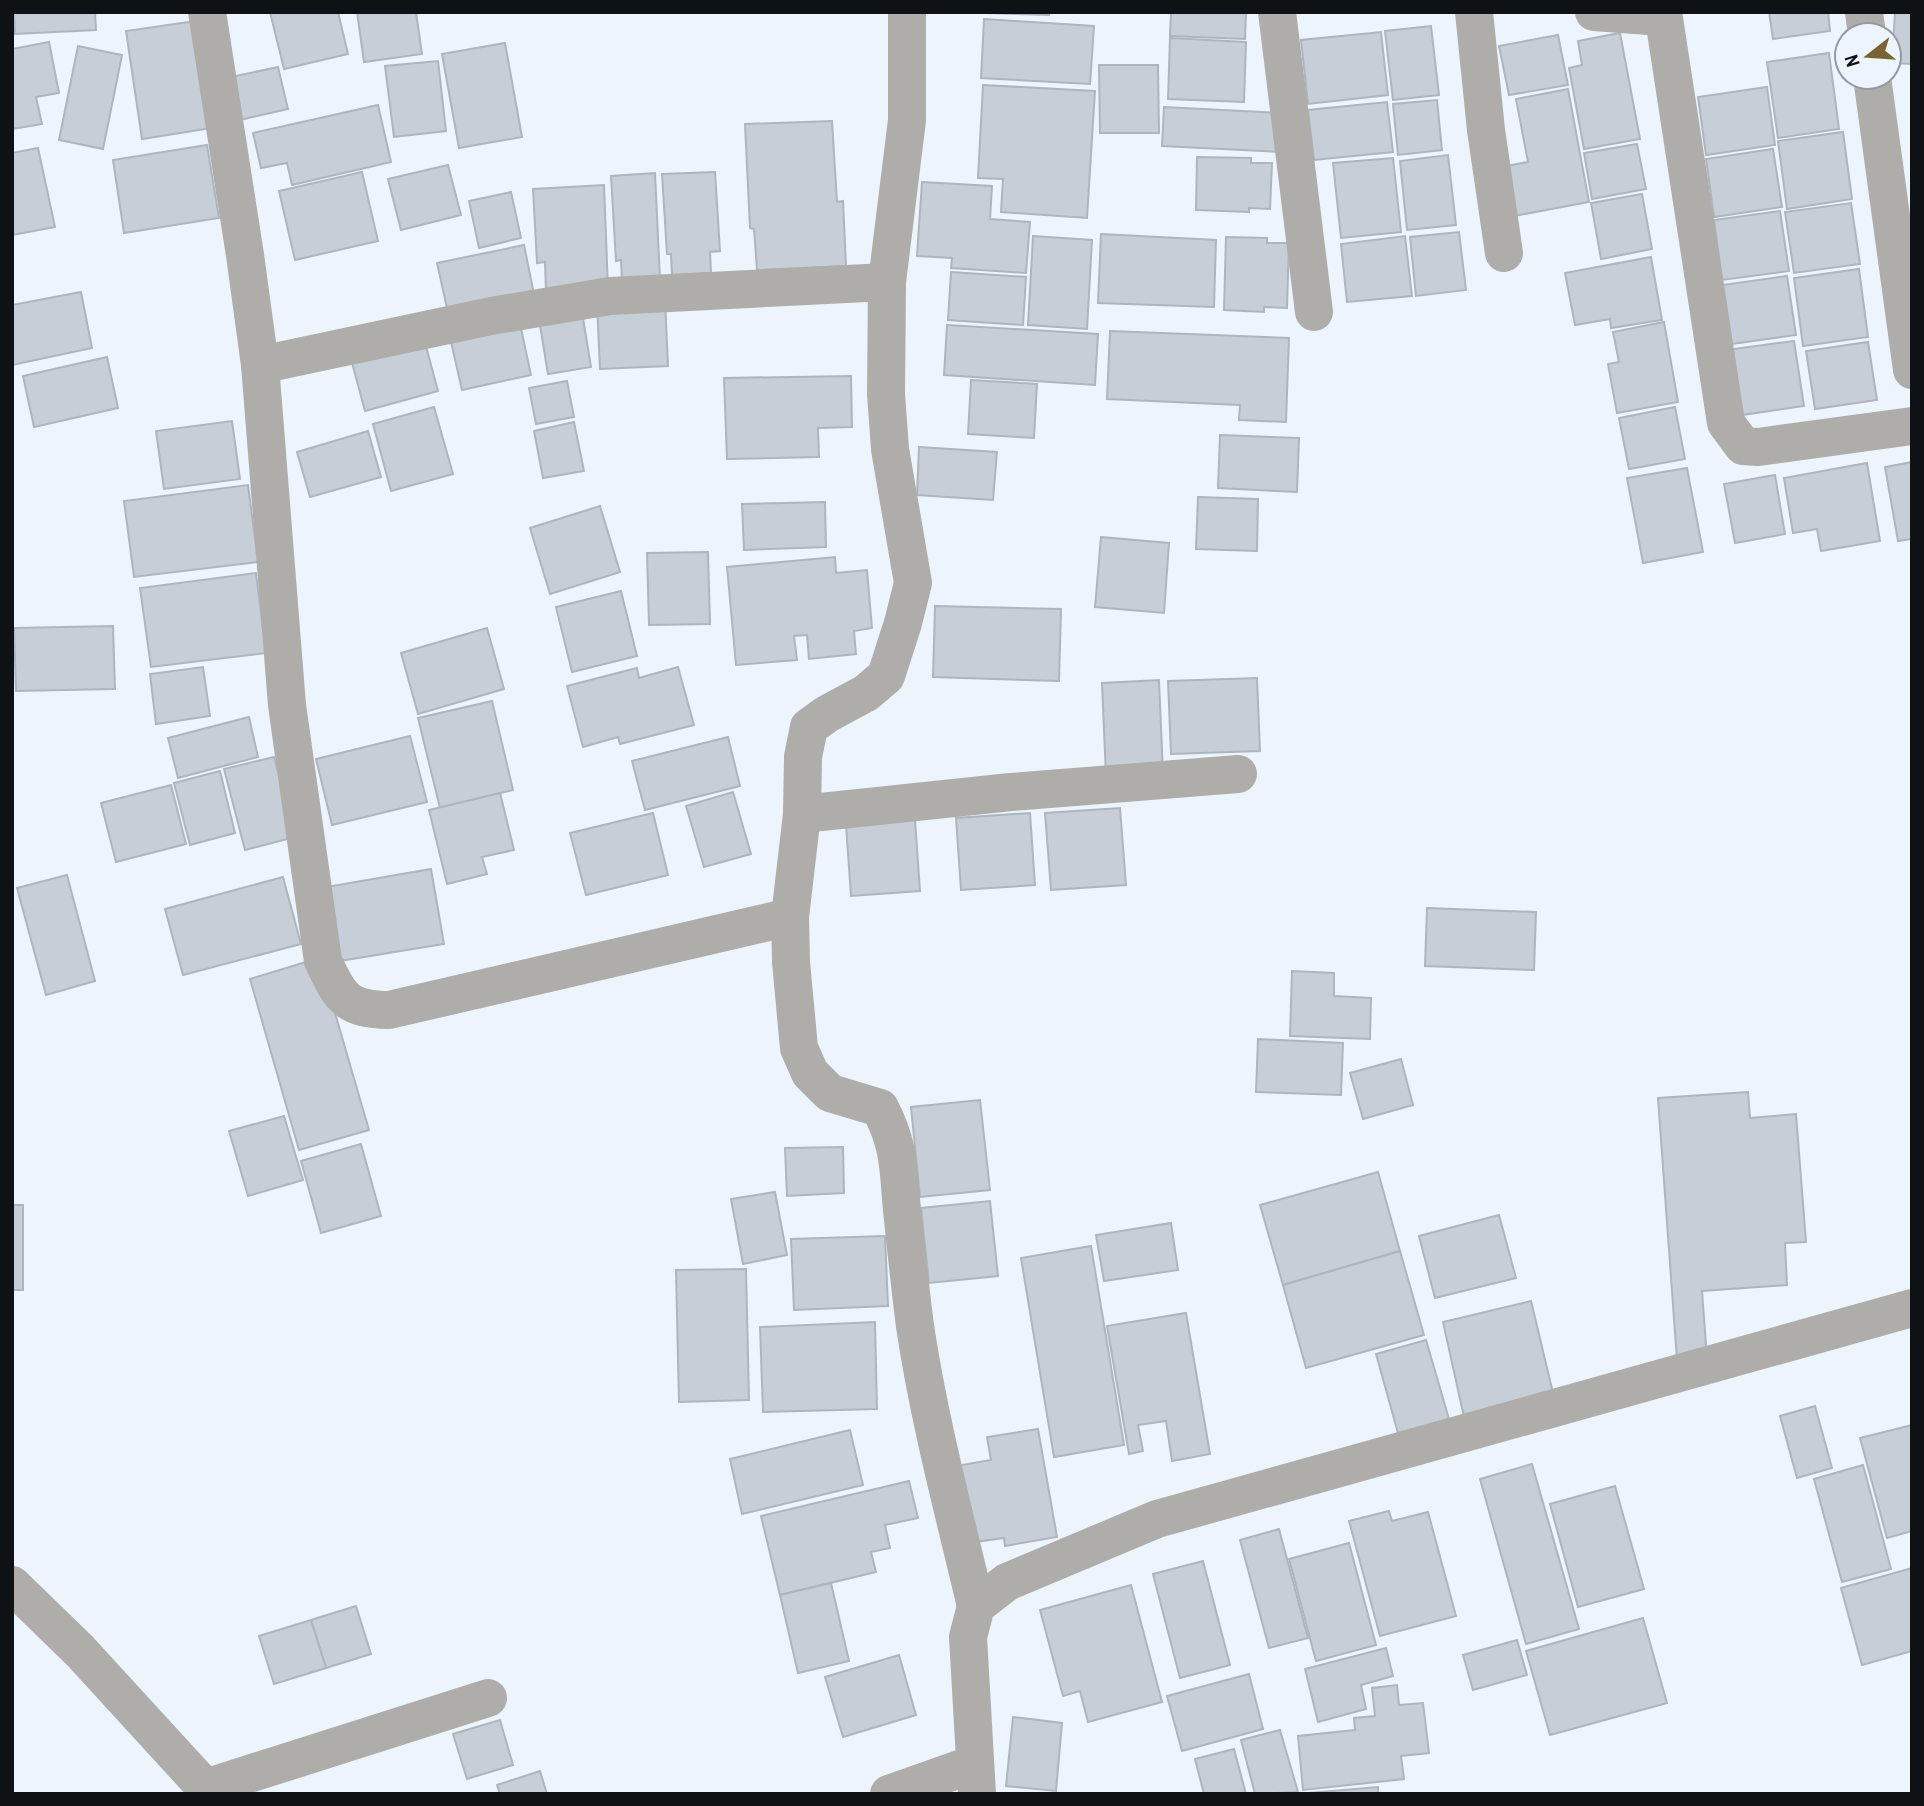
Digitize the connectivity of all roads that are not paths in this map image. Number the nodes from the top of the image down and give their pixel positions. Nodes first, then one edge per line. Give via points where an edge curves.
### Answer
1 (207, 12) edge
2 (907, 12) edge
3 (1276, 12) edge
4 (1474, 12) edge
5 (1594, 12) edge
6 (1663, 15) edge
7 (1874, 91) edge
8 (1504, 253) dead end
9 (887, 282) junction
10 (1314, 312) dead end
11 (260, 365) junction
12 (1912, 370) edge
13 (1912, 426) edge
14 (1238, 774) dead end
15 (802, 814) junction
16 (790, 917) junction
17 (1912, 1308) edge
18 (12, 1585) edge
19 (976, 1606) junction
20 (488, 1698) dead end
21 (976, 1779) edge
22 (208, 1791) edge
23 (889, 1794) edge

1 - 11 street
2 - 9 street via 907,120
3 - 10 street
4 - 8 street
5 - 6 street
6 - 13 street via 1726,423 1734,437 1743,446 1758,447
7 - 12 street
9 - 11 street via 610,296
9 - 15 street via 890,449 913,583 886,676 809,727 803,757
11 - 16 street via 287,705 323,961 340,995 364,1009 389,1010
14 - 15 street
15 - 16 street
16 - 19 street via 799,1048 810,1073 830,1093 880,1108 892,1132 915,1326
17 - 19 street via 1157,1519 1007,1582
18 - 22 street via 80,1651
19 - 21 street via 968,1637
20 - 22 street
21 - 23 street

